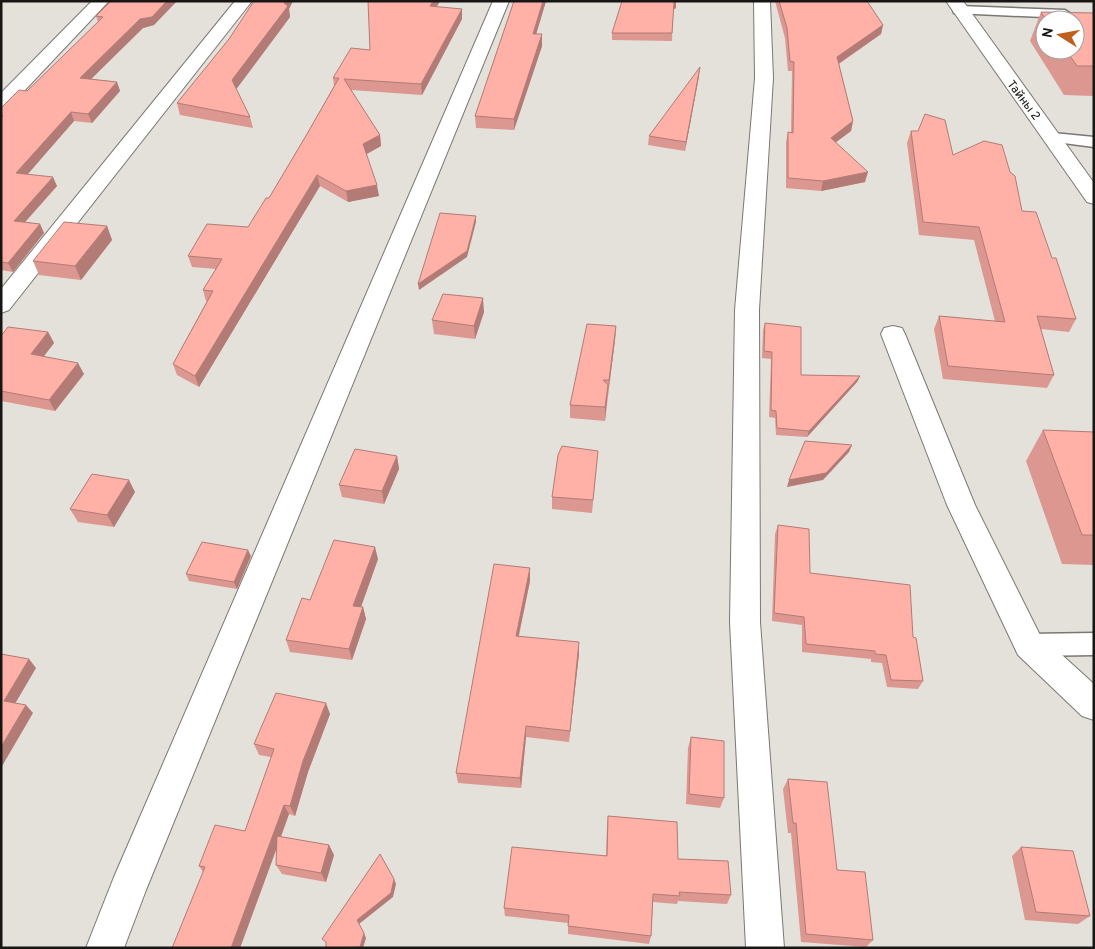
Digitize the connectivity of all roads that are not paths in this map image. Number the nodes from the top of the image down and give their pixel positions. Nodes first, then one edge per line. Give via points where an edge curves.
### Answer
1 (101, 1) edge
2 (244, 1) edge
3 (501, 1) edge
4 (762, 1) edge
5 (957, 6) edge
6 (1035, 12) edge
7 (1, 104) edge
8 (1054, 138) junction
9 (1094, 142) edge
10 (1094, 198) edge
11 (1, 305) edge
12 (893, 334) dead end
13 (1094, 644) edge
14 (1029, 645) junction
15 (1094, 705) edge
16 (105, 948) edge
17 (765, 948) edge

1 - 7 street
2 - 11 street
3 - 16 street via 134,872
4 - 17 street via 764,78 747,310 745,622
5 - 6 lane
5 - 8 street, Тайны 2
8 - 9 lane
8 - 10 street, Тайны 2
12 - 14 street via 961,505
13 - 14 lane
14 - 15 street

